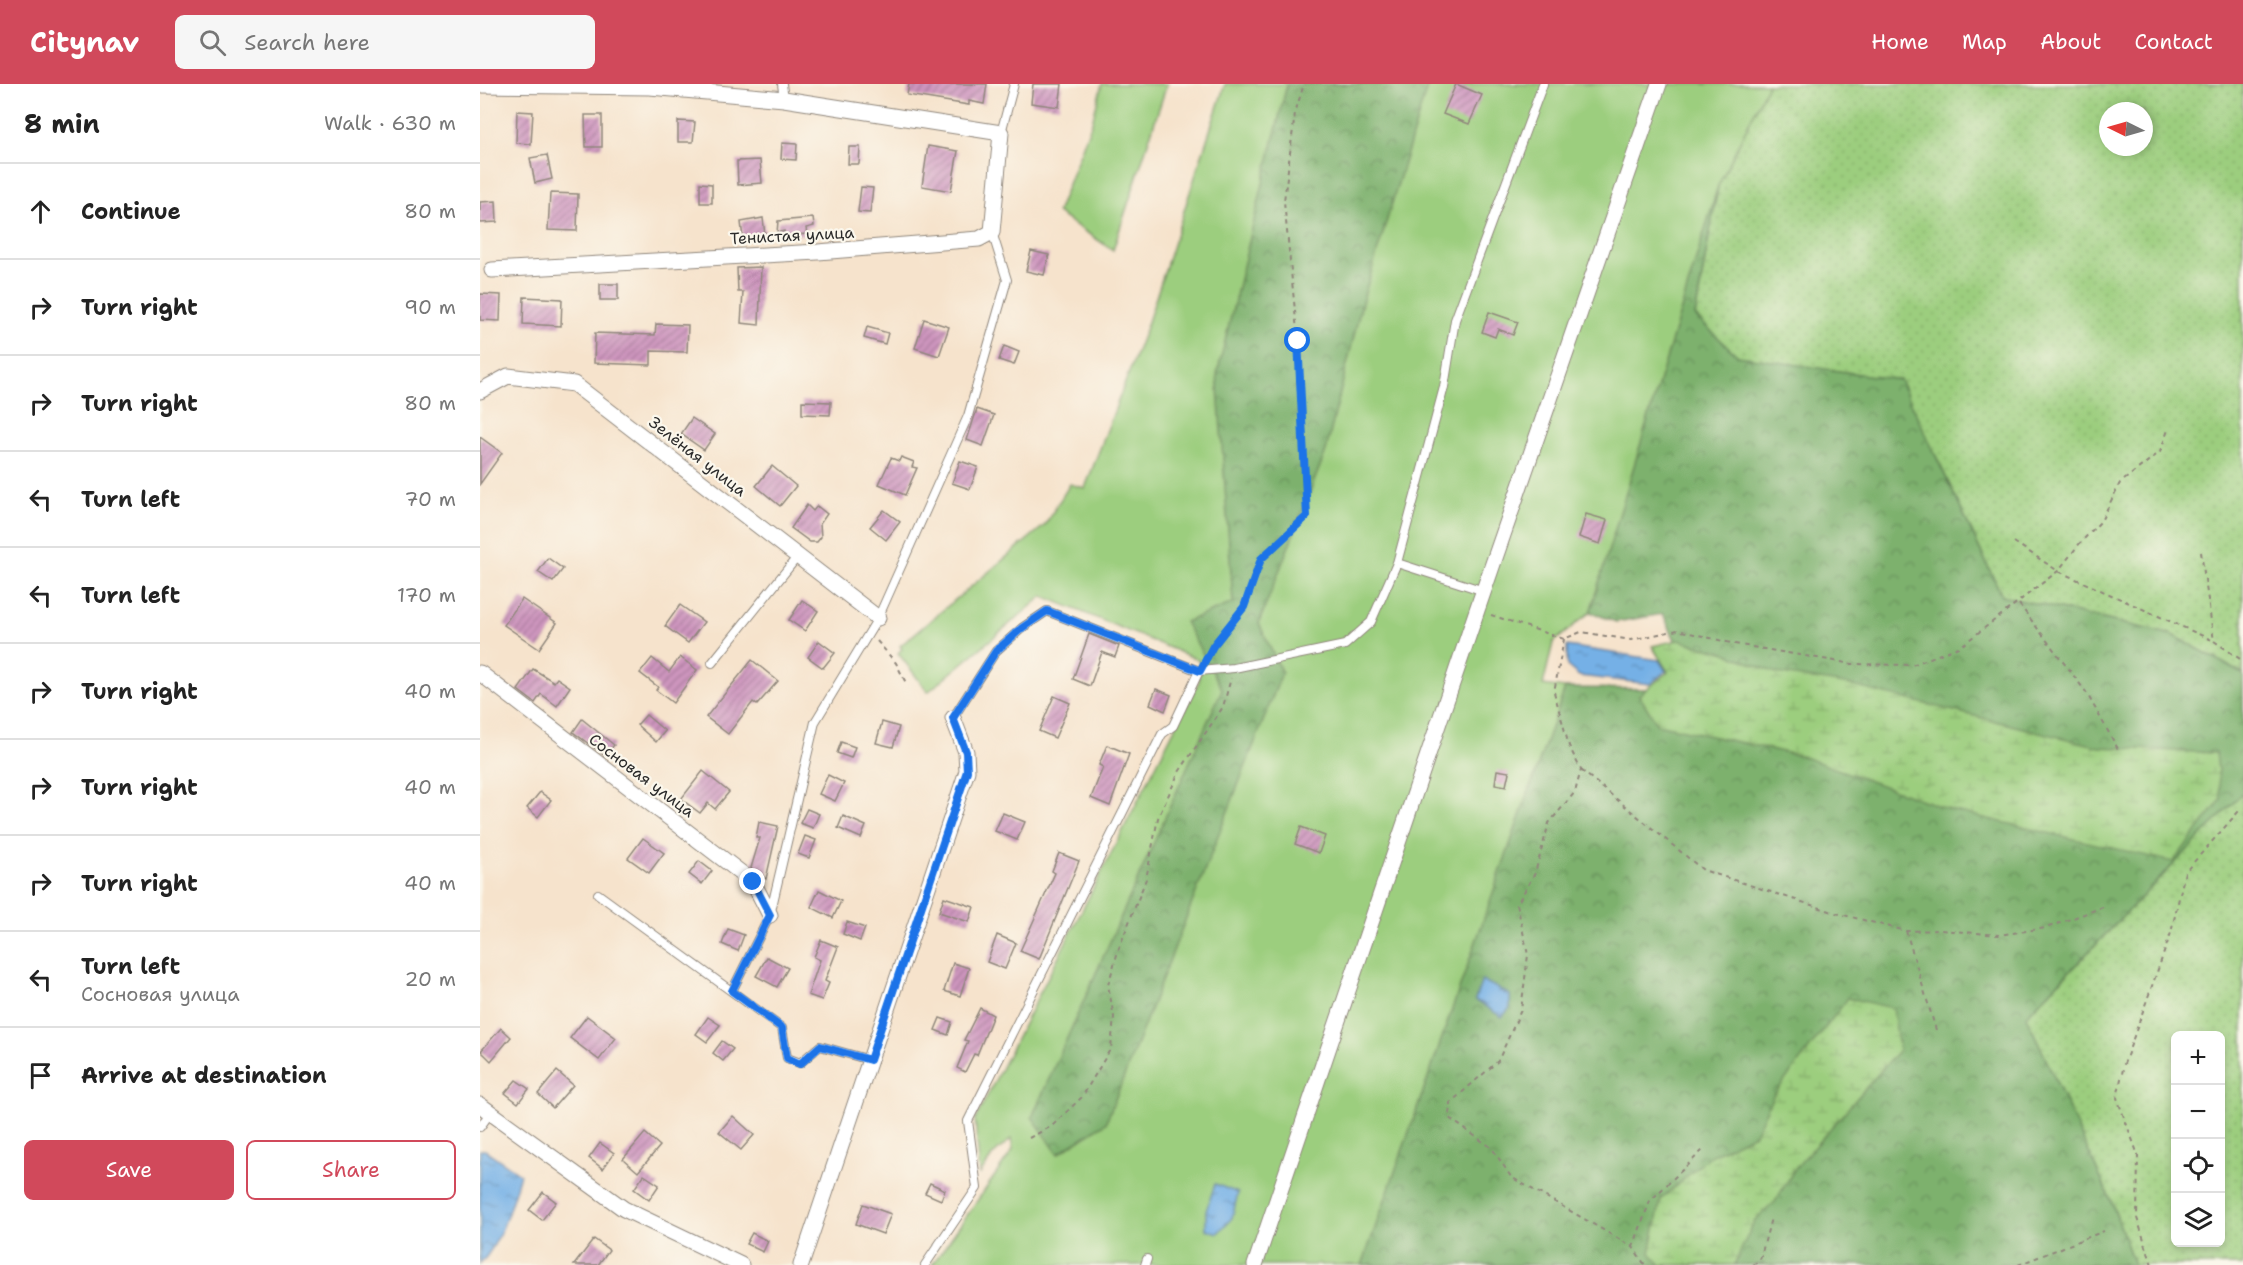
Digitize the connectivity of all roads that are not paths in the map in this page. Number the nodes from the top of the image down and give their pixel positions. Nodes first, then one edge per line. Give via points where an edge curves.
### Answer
1 (1014, 84) edge
2 (1543, 84) edge
3 (1659, 84) edge
4 (480, 85) edge
5 (783, 91) edge
6 (1001, 132) junction
7 (992, 232) junction
8 (492, 270) dead end
9 (480, 391) edge
10 (798, 556) junction
11 (1397, 564) junction
12 (1484, 591) junction
13 (878, 618) junction
14 (712, 663) dead end
15 (1200, 671) junction
16 (480, 673) edge
17 (953, 718) joint
18 (598, 894) dead end
19 (770, 915) junction
20 (732, 991) junction
21 (870, 1060) junction
22 (485, 1109) edge
23 (480, 1127) edge
24 (741, 1265) edge
25 (801, 1265) edge
26 (925, 1265) edge
27 (1255, 1265) edge

1 - 6 lane
2 - 11 lane via 1455,320 1444,387
3 - 12 street
4 - 5 street
5 - 6 street
6 - 7 street
7 - 8 street, Тенистая улица via 979,239 818,252
7 - 13 lane via 1007,280 968,416
9 - 10 street, Зелёная улица via 508,376 574,384
10 - 13 street, Зелёная улица
10 - 14 lane
11 - 12 lane
11 - 15 lane via 1371,622 1345,645 1234,668
12 - 27 street
13 - 19 lane via 815,722
15 - 17 lane via 1047,611 996,651
15 - 26 lane via 1173,726 1162,734 968,1121 977,1188
16 - 19 street, Сосновая улица via 753,882
17 - 21 street via 966,752 967,771
18 - 20 lane
19 - 20 lane
20 - 21 lane via 782,1028 787,1058 800,1064 820,1046
21 - 25 street
22 - 23 lane
22 - 24 street via 624,1209

